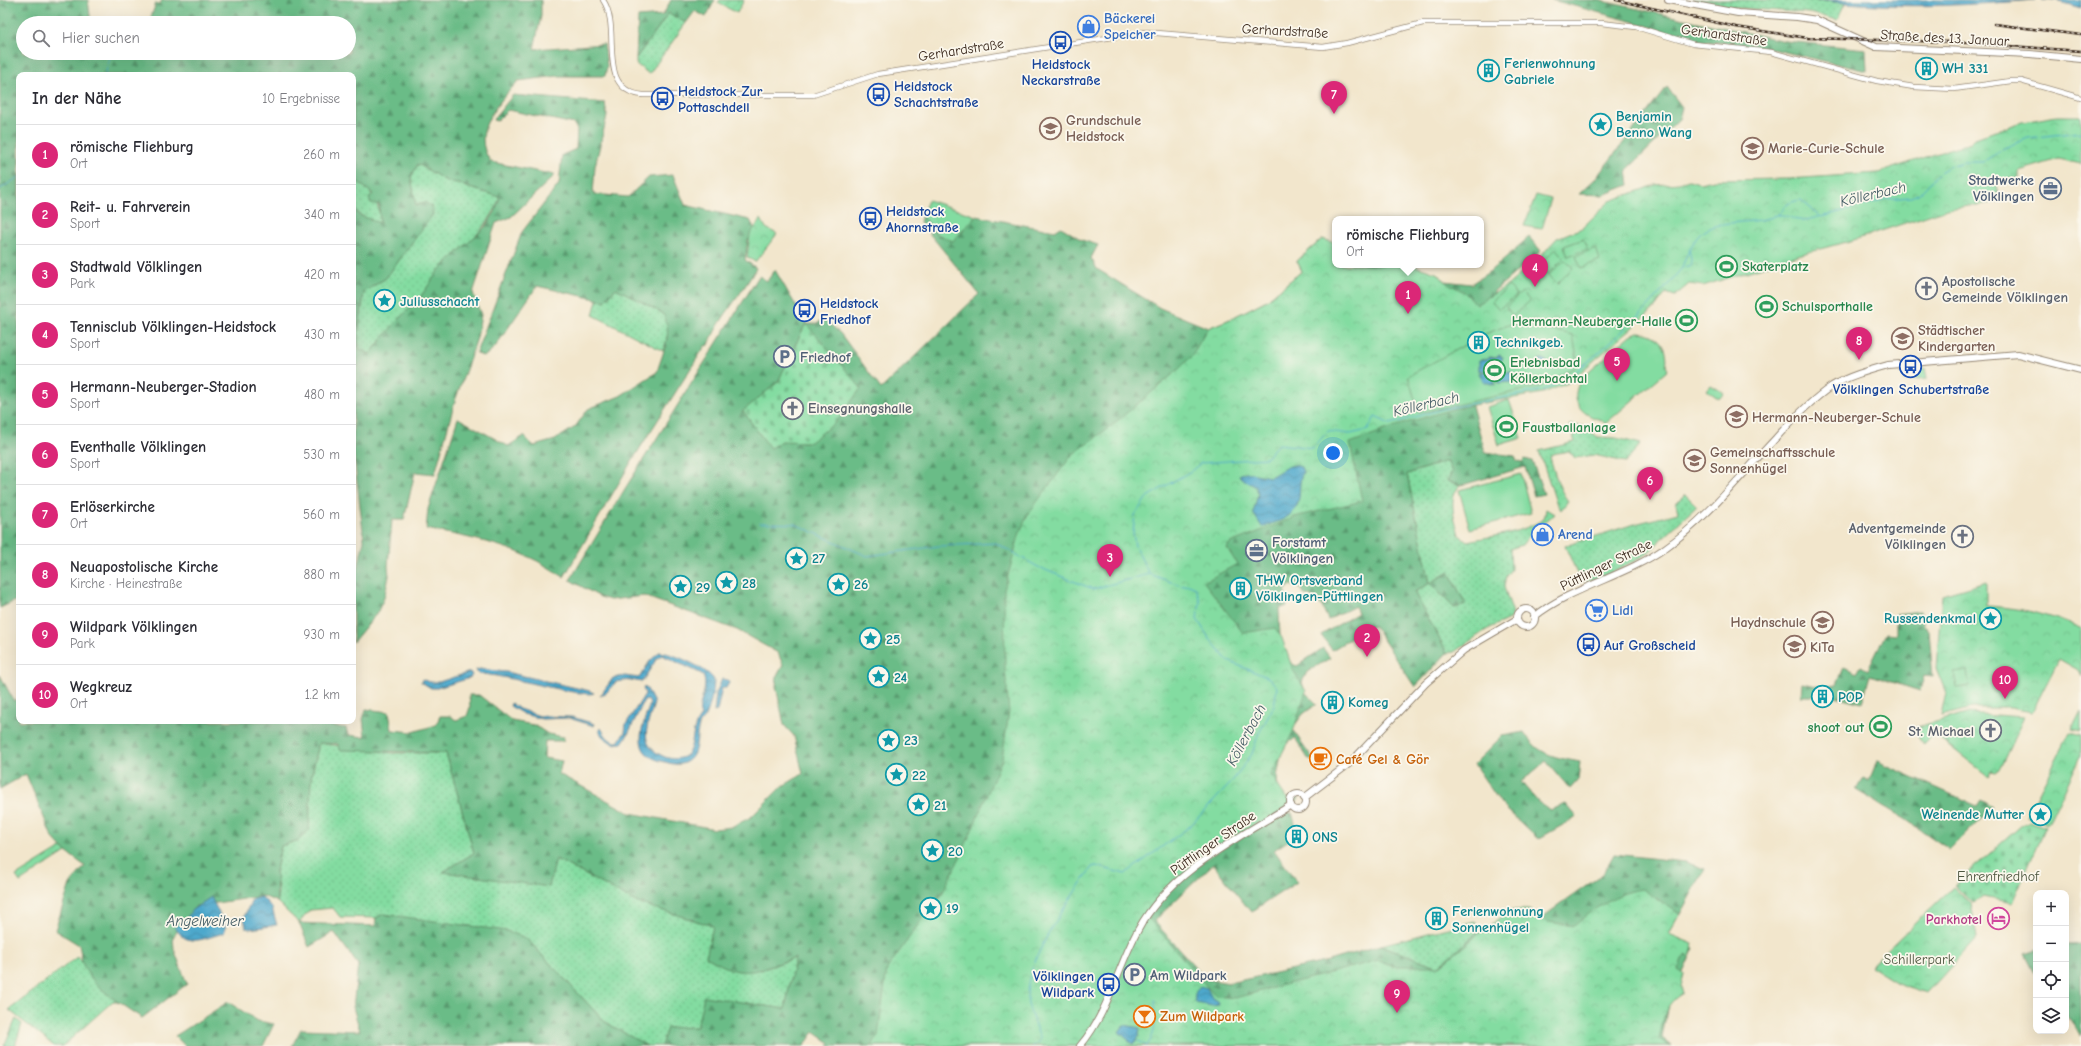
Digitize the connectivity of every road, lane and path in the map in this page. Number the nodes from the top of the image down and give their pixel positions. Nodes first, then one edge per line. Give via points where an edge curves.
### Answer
1 (603, 0) edge
2 (1668, 0) edge
3 (2061, 57) junction
4 (2081, 59) edge
5 (2081, 63) edge
6 (2081, 98) edge
7 (2081, 370) edge
8 (1533, 614) junction
9 (1519, 622) junction
10 (1304, 798) junction
11 (1291, 805) junction
12 (1080, 1046) edge

1 - 6 street, Gerhardstraße via 612,21 613,66 616,78 626,89 644,95 813,95 878,74 1145,32 1323,47 1423,23 1512,23 1623,24 1693,44 1770,52 1877,81 1907,86 1936,90 2021,81
2 - 3 main road, Straße des 13. Januar via 1738,13 1812,19 1876,47
3 - 4 main road, Straße des 13. Januar
3 - 5 main road, Straße des 13. Januar
7 - 8 main road, Püttlinger Straße via 2037,357 2006,353 1888,365 1832,386 1815,399 1690,530 1644,562 1557,602 1548,603
8 - 9 main road, Püttlinger Straße via 1533,622 1530,625 1525,626
8 - 9 main road, Püttlinger Straße via 1525,609 1521,611
9 - 10 main road, Püttlinger Straße via 1496,631 1464,650 1426,683 1354,759
10 - 11 main road, Püttlinger Straße via 1296,795 1291,800
10 - 11 main road, Püttlinger Straße via 1306,803 1302,809 1295,809
11 - 12 main road, Püttlinger Straße via 1196,866 1157,902 1138,930 1101,1015

